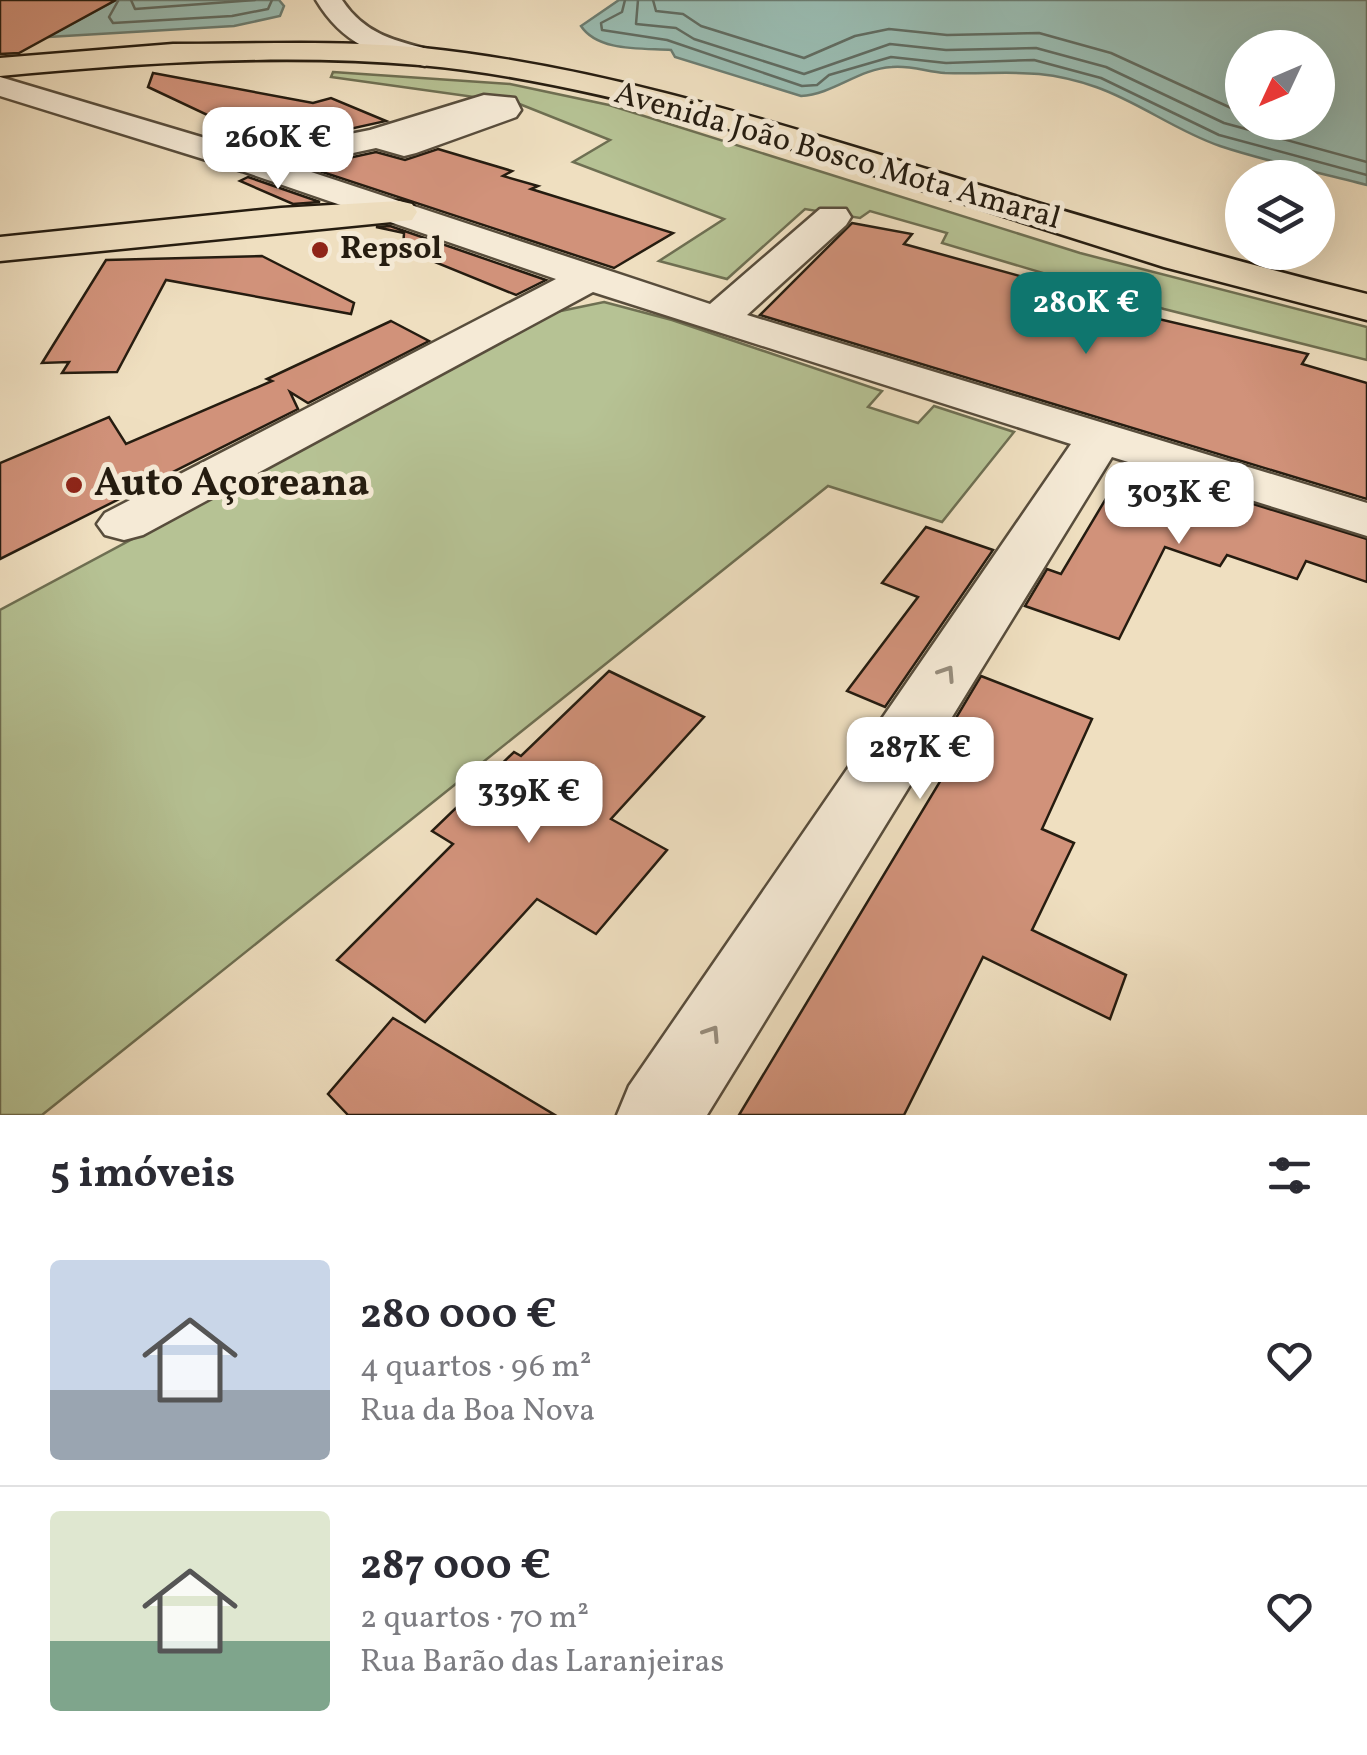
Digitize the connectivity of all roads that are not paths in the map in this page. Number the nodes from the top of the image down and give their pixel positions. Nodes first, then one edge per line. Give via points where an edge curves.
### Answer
1 (329, 0) edge
2 (424, 56) junction
3 (0, 66) edge
4 (0, 74) edge
5 (537, 76) junction
6 (0, 86) edge
7 (377, 138) dead end
8 (254, 164) junction
9 (322, 186) junction
10 (399, 212) junction
11 (833, 217) dead end
12 (281, 218) junction
13 (0, 249) edge
14 (592, 276) junction
15 (1367, 307) edge
16 (717, 320) junction
17 (1100, 437) junction
18 (1367, 520) edge
19 (124, 524) dead end
20 (658, 1115) edge

1 - 2 street via 342,25 364,40
2 - 3 main road, Avenida João Bosco Mota Amaral via 266,50
2 - 5 main road, Avenida João Bosco Mota Amaral
4 - 5 main road, Avenida João Bosco Mota Amaral via 261,61
5 - 15 main road, Avenida João Bosco Mota Amaral via 702,110 1178,258
6 - 8 street
7 - 8 street
8 - 9 street
9 - 10 street
9 - 12 main road
10 - 12 main road
10 - 14 street
11 - 16 street
12 - 13 main road
14 - 16 street
14 - 19 street
16 - 17 street
17 - 18 street
20 -> 17 street

